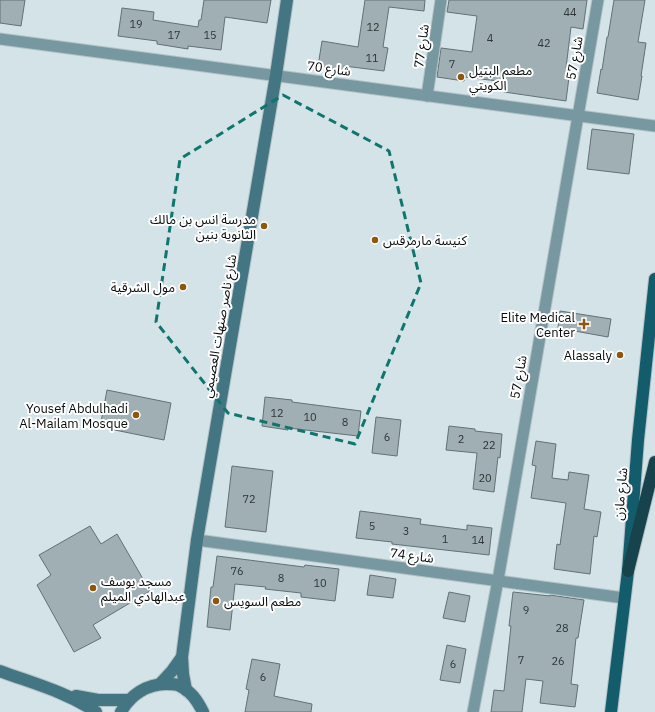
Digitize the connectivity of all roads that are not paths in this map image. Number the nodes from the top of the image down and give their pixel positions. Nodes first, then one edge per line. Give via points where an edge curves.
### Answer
1 (287, 0) edge
2 (441, 0) edge
3 (598, 0) edge
4 (0, 38) edge
5 (276, 75) junction
6 (427, 96) junction
7 (578, 116) junction
8 (655, 126) edge
9 (655, 278) edge
10 (655, 462) edge
11 (197, 540) junction
12 (628, 571) junction
13 (498, 580) junction
14 (624, 598) junction
15 (182, 657) junction
16 (0, 671) edge
17 (160, 684) junction
18 (186, 690) junction
19 (56, 692) junction
20 (128, 700) junction
21 (96, 712) edge
22 (121, 712) edge
23 (203, 712) edge
24 (473, 712) edge
25 (611, 712) edge

1 - 5 street, شارع ناصر صنهات العصيمي
2 - 6 street, شارع 77
3 - 7 street, شارع 57
4 - 5 street, شارع 70
5 - 6 street, شارع 70
5 - 11 street, شارع ناصر صنهات العصيمي
6 - 7 street, شارع 70
7 - 8 street, شارع 70
7 - 13 street, شارع 57
9 - 12 main road, شارع مازن via 638,440
10 - 12 highway
11 - 13 street, شارع 74
11 - 15 street, شارع ناصر صنهات العصيمي
12 - 14 main road, شارع مازن
13 - 14 street, شارع 74
13 - 24 street, شارع 57
14 - 25 main road, شارع مازن
15 - 17 street, شارع ناصر صنهات العصيمي
15 - 18 street, شارع ناصر صنهات العصيمي
16 - 19 street
17 - 18 street via 178,685
17 - 20 street via 143,689
18 - 23 street via 195,698
19 - 20 street via 98,700
19 - 21 street
20 - 22 street

